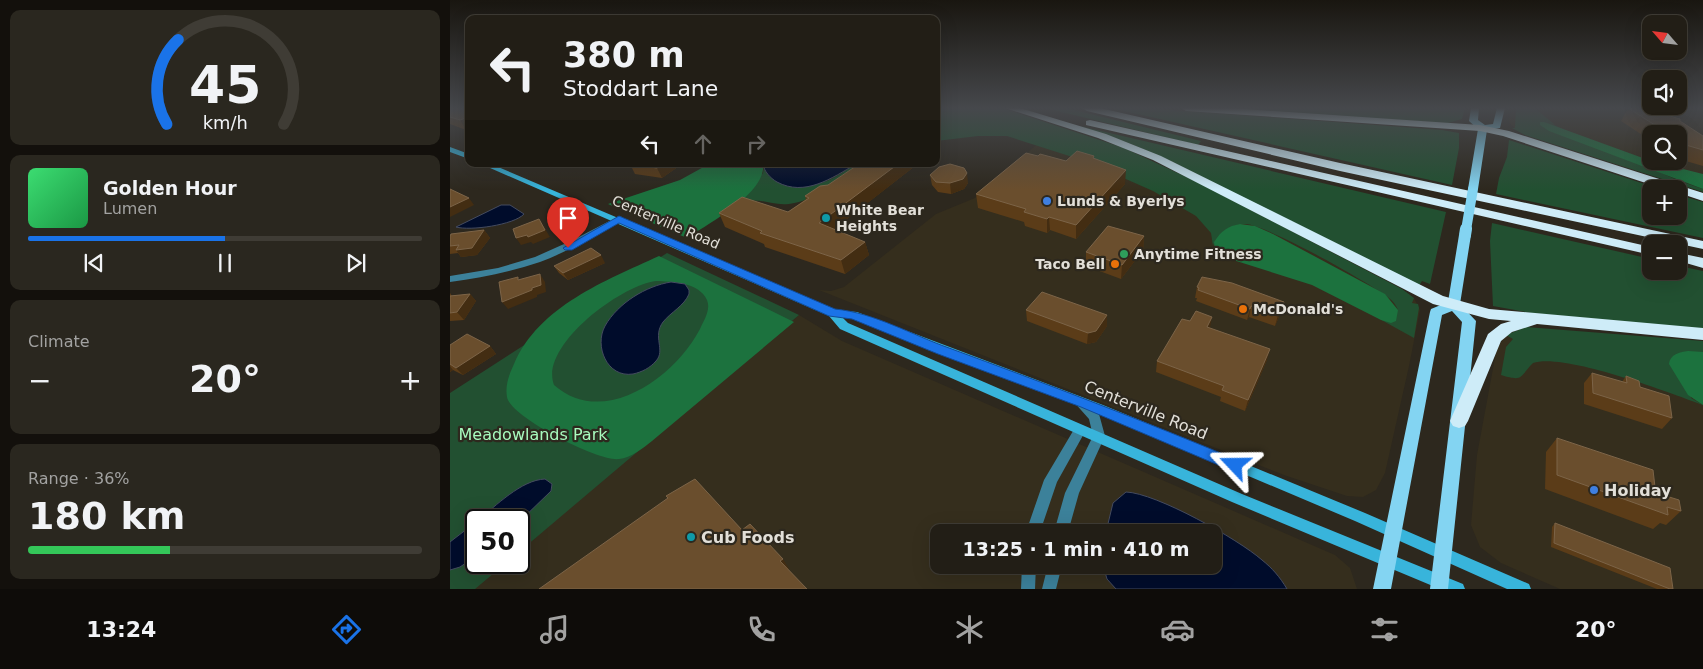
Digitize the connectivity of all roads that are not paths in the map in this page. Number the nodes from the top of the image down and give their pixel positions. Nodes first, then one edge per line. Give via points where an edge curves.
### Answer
1 (1100, 135) edge
2 (1144, 135) edge
3 (1206, 135) edge
4 (1483, 135) edge
5 (1508, 135) edge
6 (450, 149) edge
7 (465, 155) edge
8 (492, 167) edge
9 (1649, 180) edge
10 (1687, 192) edge
11 (1703, 197) edge
12 (619, 219) junction
13 (1703, 245) edge
14 (1642, 249) edge
15 (1687, 259) edge
16 (1703, 263) edge
17 (450, 279) edge
18 (1454, 305) junction
19 (833, 313) junction
20 (1542, 319) junction
21 (1703, 334) edge
22 (1076, 400) junction
23 (1459, 421) junction
24 (1080, 430) junction
25 (1098, 438) junction
26 (1036, 524) edge
27 (1063, 524) edge
28 (1394, 532) junction
29 (1443, 554) junction
30 (1388, 561) junction
31 (1028, 574) edge
32 (1053, 574) edge
33 (1439, 585) edge
34 (1028, 589) edge
35 (1049, 589) edge
36 (1382, 589) edge
37 (1458, 589) edge
38 (1524, 589) edge

1 - 18 highway via 1146,153 1422,294
2 - 14 highway
3 - 13 highway
4 - 18 main road, bridge
5 - 9 highway
6 - 7 main road
8 - 12 main road, Centerville Road
10 - 11 highway
12 - 17 street via 564,250 528,264
12 - 19 main road, Centerville Road
15 - 16 highway
18 - 20 highway via 1486,314
18 - 23 main road via 1469,321
18 - 28 main road via 1436,312
19 - 22 main road, Centerville Road via 853,315
19 - 24 main road, Centerville Road via 844,326
20 - 21 highway
20 - 23 highway via 1511,327 1494,338
22 - 25 street via 1087,406 1095,417
22 - 28 main road, Centerville Road
23 - 29 main road
24 - 25 main road, Centerville Road
24 - 26 street via 1051,480
25 - 27 street via 1072,493
25 - 30 main road, Centerville Road
28 - 29 main road, Centerville Road
28 - 30 main road
29 - 33 main road
29 - 38 main road, Centerville Road
30 - 33 main road, Centerville Road
30 - 36 main road
31 - 34 street
32 - 35 street
33 - 37 main road, Centerville Road

